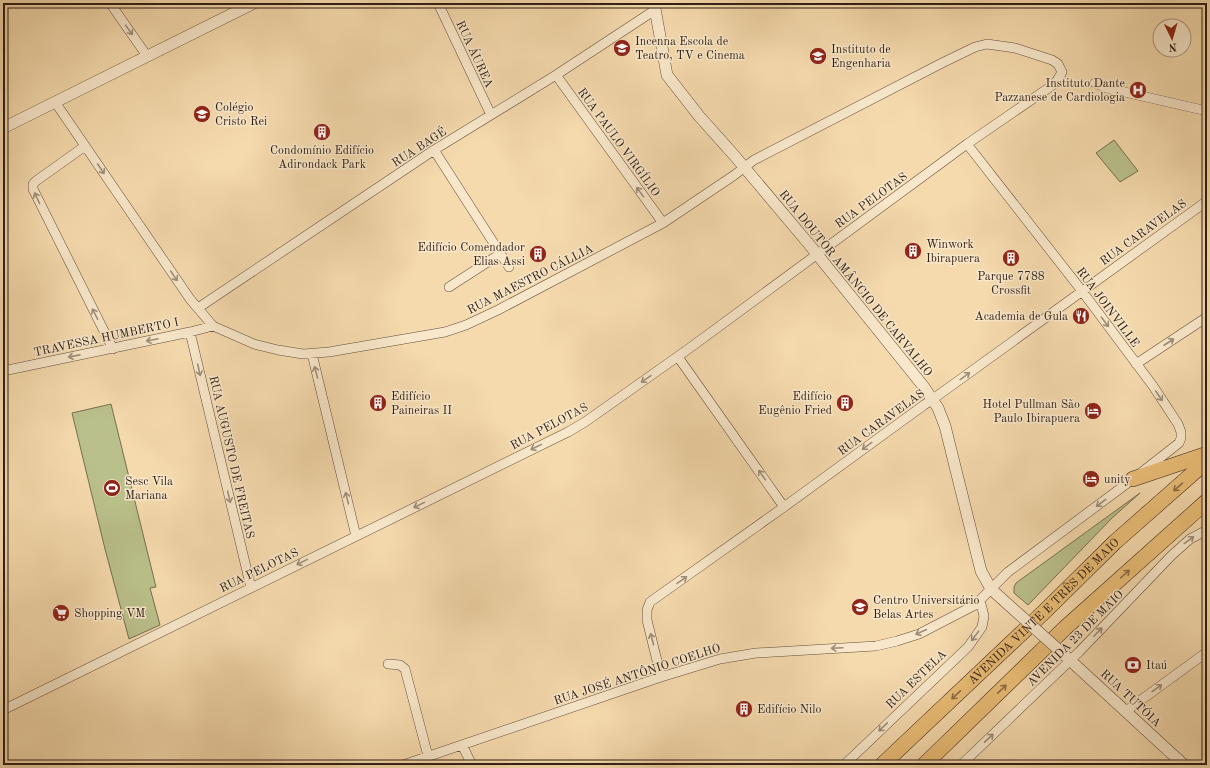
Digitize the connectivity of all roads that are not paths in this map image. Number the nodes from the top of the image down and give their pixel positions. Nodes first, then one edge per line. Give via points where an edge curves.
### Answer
1 (110, 3) edge
2 (254, 3) edge
3 (438, 3) edge
4 (654, 6) edge
5 (147, 56) junction
6 (556, 75) junction
7 (1057, 81) joint
8 (1095, 82) dead end
9 (55, 102) junction
10 (1207, 111) edge
11 (491, 115) junction
12 (3, 128) edge
13 (968, 144) junction
14 (85, 146) junction
15 (434, 150) junction
16 (744, 168) junction
17 (1207, 201) edge
18 (664, 223) junction
19 (500, 254) junction
20 (818, 254) junction
21 (509, 267) dead end
22 (449, 287) dead end
23 (1082, 291) junction
24 (198, 308) junction
25 (1207, 317) edge
26 (213, 326) junction
27 (190, 332) junction
28 (113, 349) junction
29 (312, 354) junction
30 (678, 357) junction
31 (1136, 364) junction
32 (3, 371) edge
33 (933, 399) junction
34 (1207, 454) edge
35 (1207, 461) edge
36 (1133, 479) junction
37 (1207, 501) edge
38 (784, 507) junction
39 (1207, 513) edge
40 (1188, 518) junction
41 (1207, 530) edge
42 (356, 536) junction
43 (251, 588) junction
44 (991, 589) junction
45 (980, 600) junction
46 (1060, 651) joint
47 (1207, 652) edge
48 (1070, 660) junction
49 (388, 664) dead end
50 (661, 677) junction
51 (3, 710) edge
52 (1126, 711) junction
53 (462, 745) junction
54 (428, 756) junction
55 (403, 765) edge
56 (472, 765) edge
57 (844, 765) edge
58 (882, 765) edge
59 (924, 765) edge
60 (961, 765) edge
61 (1184, 765) edge

1 -> 5 street
2 - 5 street
3 - 11 street, RUA ÁUREA
4 - 6 street, RUA BAGÉ
4 - 16 street, RUA DOUTOR AMÂNCIO DE CARVALHO via 667,76
5 - 9 street
6 - 11 street, RUA BAGÉ
18 -> 6 street, RUA PAULO VIRGÍLIO
7 - 13 street, RUA PELOTAS
7 - 16 street, RUA MAESTRO CÁLLIA via 1062,72 1058,64 1052,60 1015,48 987,44 942,63 754,160
8 - 10 street via 1107,88
9 - 12 street
9 - 14 street, RUA MAESTRO CÁLLIA
11 - 15 street, RUA BAGÉ
13 - 20 street, RUA PELOTAS
13 - 23 street, RUA JOINVILLE
14 -> 24 street, RUA MAESTRO CÁLLIA
28 -> 14 street via 33,189 36,181
15 - 19 street
15 - 24 street, RUA BAGÉ
16 - 18 street, RUA MAESTRO CÁLLIA
16 - 20 street, RUA DOUTOR AMÂNCIO DE CARVALHO
17 - 23 street, RUA CARAVELAS
18 - 29 street, RUA MAESTRO CÁLLIA via 466,325 444,332
19 - 21 street
19 - 22 street
20 - 30 street, RUA PELOTAS
20 - 33 street, RUA DOUTOR AMÂNCIO DE CARVALHO
23 -> 31 street, RUA JOINVILLE
33 -> 23 street, RUA CARAVELAS
24 - 26 street, RUA MAESTRO CÁLLIA
31 -> 25 street
26 - 27 street, TRAVESSA HUMBERTO I
26 - 29 street, RUA MAESTRO CÁLLIA via 254,344
27 -> 28 street, TRAVESSA HUMBERTO I
27 -> 43 street, RUA AUGUSTO DE FREITAS
28 -> 32 street, TRAVESSA HUMBERTO I
42 -> 29 street
38 -> 30 street
30 -> 42 street, RUA PELOTAS via 568,432
31 -> 36 street, RUA JOINVILLE via 1178,424 1181,438 1179,443
33 -> 38 street, RUA CARAVELAS
33 - 44 street, RUA DOUTOR AMÂNCIO DE CARVALHO via 945,426 981,571
34 - 36 highway
35 -> 58 highway, AVENIDA VINTE E TRÊS DE MAIO via 1115,542
36 -> 44 street, RUA JOSÉ ANTÔNIO COELHO via 1008,572
37 - 40 highway
50 -> 38 street, RUA CARAVELAS via 647,620 650,602
39 - 40 highway
59 -> 40 highway via 1065,628
48 -> 41 street, AVENIDA 23 DE MAIO via 1172,555 1190,539
42 -> 43 street, RUA PELOTAS
43 - 51 street, RUA PELOTAS
44 - 45 street, RUA JOSÉ ANTÔNIO COELHO
44 - 46 street, RUA DOUTOR AMÂNCIO DE CARVALHO, bridge
45 -> 50 street, RUA JOSÉ ANTÔNIO COELHO via 919,634 897,641 876,646 756,653 720,659
45 -> 57 street, RUA ESTELA via 984,616 982,628 968,646
46 - 48 street, RUA TUTÓIA
52 -> 47 street
48 - 52 street, RUA TUTÓIA
60 -> 48 street, AVENIDA 23 DE MAIO
49 - 54 street via 400,665 405,669
50 - 53 street, RUA JOSÉ ANTÔNIO COELHO
52 - 61 street, RUA TUTÓIA
53 - 54 street, RUA JOSÉ ANTÔNIO COELHO
53 - 56 street
54 - 55 street, RUA JOSÉ ANTÔNIO COELHO

